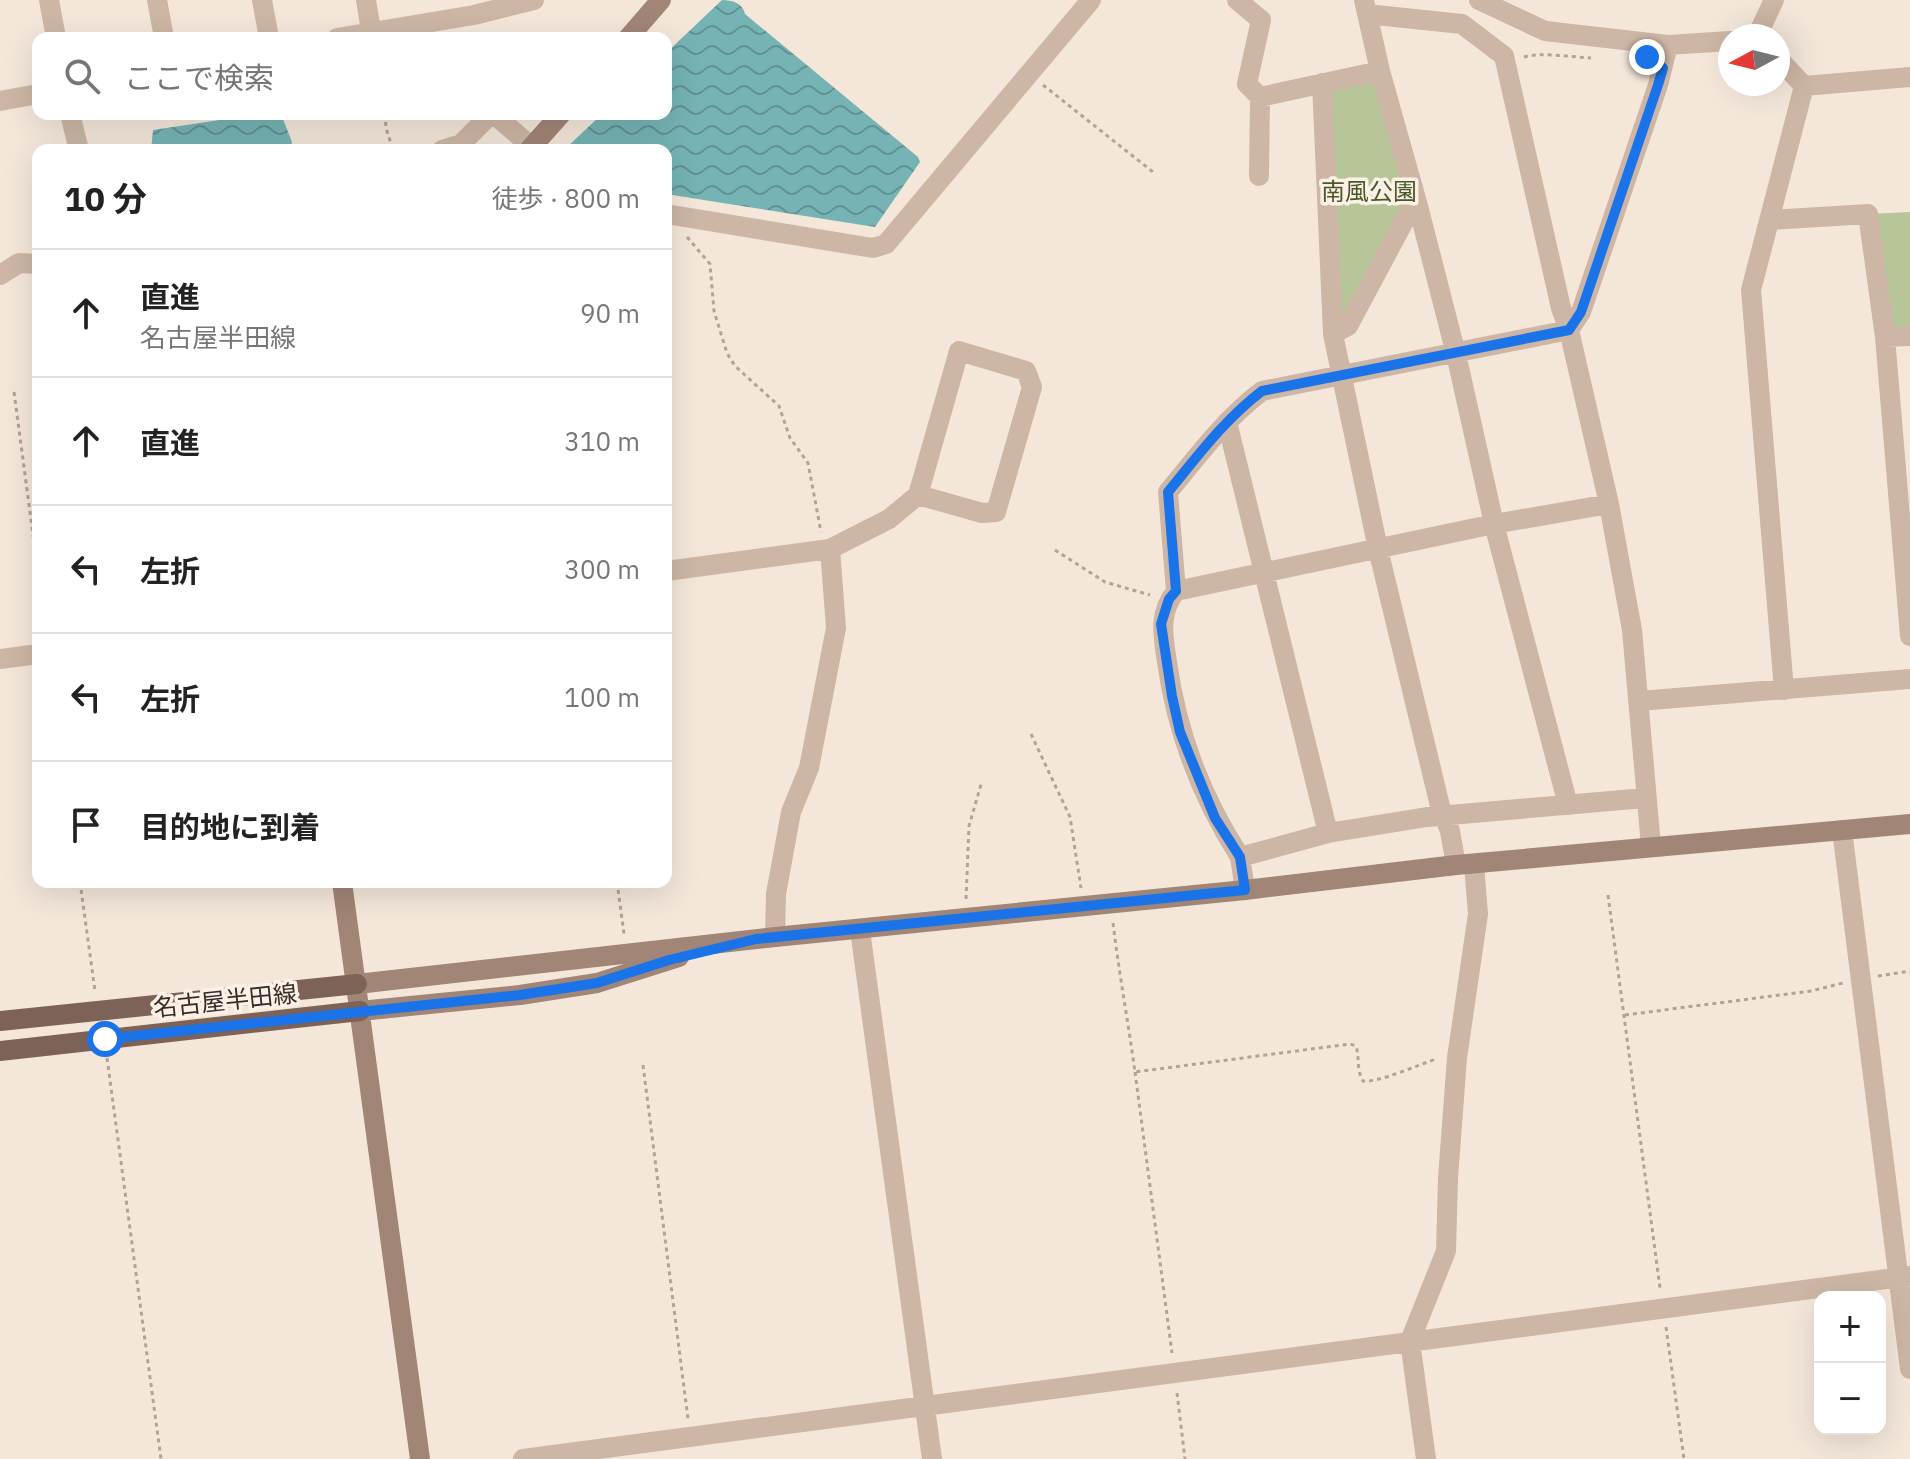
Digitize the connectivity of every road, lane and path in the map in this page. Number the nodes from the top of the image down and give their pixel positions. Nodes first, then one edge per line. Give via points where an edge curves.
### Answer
1 (49, 0) edge
2 (157, 0) edge
3 (262, 0) edge
4 (366, 0) edge
5 (534, 0) edge
6 (661, 0) edge
7 (1091, 0) edge
8 (1237, 0) edge
9 (1479, 0) edge
10 (1774, 0) edge
11 (472, 8) edge
12 (1366, 9) edge
13 (1763, 24) edge
14 (371, 31) junction
15 (55, 32) edge
16 (163, 32) edge
17 (268, 32) edge
18 (366, 32) edge
19 (633, 32) edge
20 (1718, 42) edge
21 (1668, 45) junction
22 (1590, 58) dead end
23 (1506, 61) junction
24 (1380, 71) junction
25 (1790, 71) edge
26 (1029, 74) junction
27 (1910, 77) edge
28 (1322, 83) junction
29 (1804, 86) junction
30 (32, 95) edge
31 (1260, 97) junction
32 (0, 101) edge
33 (72, 120) edge
34 (385, 120) edge
35 (487, 120) edge
36 (500, 120) edge
37 (556, 120) edge
38 (78, 144) edge
39 (391, 144) edge
40 (461, 144) edge
41 (526, 144) edge
42 (536, 144) edge
43 (1153, 172) dead end
44 (1259, 176) dead end
45 (1418, 206) junction
46 (672, 215) edge
47 (672, 220) edge
48 (1769, 220) junction
49 (32, 264) edge
50 (0, 275) edge
51 (1569, 330) junction
52 (1333, 334) junction
53 (1910, 336) edge
54 (1885, 337) junction
55 (1456, 354) junction
56 (1341, 377) junction
57 (14, 392) dead end
58 (1227, 422) junction
59 (918, 495) junction
60 (1609, 504) junction
61 (1494, 524) junction
62 (32, 527) edge
63 (830, 549) junction
64 (1378, 549) junction
65 (1055, 550) dead end
66 (672, 570) edge
67 (1265, 573) junction
68 (1172, 595) junction
69 (1910, 636) edge
70 (32, 655) edge
71 (0, 659) edge
72 (1910, 679) edge
73 (1784, 690) junction
74 (1639, 701) junction
75 (1031, 734) dead end
76 (982, 781) dead end
77 (1645, 798) junction
78 (1568, 805) junction
79 (1446, 817) junction
80 (1910, 824) edge
81 (1842, 830) junction
82 (1328, 833) junction
83 (1651, 846) junction
84 (1240, 857) junction
85 (1465, 864) junction
86 (81, 888) edge
87 (343, 888) edge
88 (618, 888) edge
89 (1245, 890) junction
90 (1608, 895) dead end
91 (1111, 904) junction
92 (1084, 907) junction
93 (965, 919) junction
94 (860, 930) junction
95 (766, 938) junction
96 (626, 954) junction
97 (1910, 971) edge
98 (1861, 977) junction
99 (357, 984) junction
100 (97, 1011) junction
101 (360, 1011) junction
102 (1624, 1015) junction
103 (0, 1021) edge
104 (105, 1039) junction
105 (0, 1051) edge
106 (1457, 1058) junction
107 (643, 1065) dead end
108 (1135, 1072) junction
109 (1904, 1277) edge
110 (1665, 1310) junction
111 (1410, 1341) junction
112 (1910, 1369) edge
113 (1174, 1372) junction
114 (925, 1405) junction
115 (690, 1437) junction
116 (161, 1459) edge
117 (420, 1459) edge
118 (523, 1459) edge
119 (932, 1459) edge
120 (1185, 1459) edge
121 (1426, 1459) edge
122 (1684, 1459) edge

1 - 15 street
2 - 16 street
3 - 17 street
4 - 14 street
5 - 11 street
6 - 19 street
7 - 26 street
8 - 31 street via 1261,20 1247,84
9 - 21 street via 1545,31
10 - 13 street
11 - 14 street
12 - 23 street via 1376,15 1462,24
12 - 24 street
14 - 18 street
20 - 21 street
21 - 51 street via 1581,312
22 - 23 path via 1538,53
23 - 51 street
24 - 28 street
24 - 45 street
25 - 29 street
26 - 43 path
26 - 46 street via 886,244 873,248
27 - 29 street
28 - 31 street
28 - 52 street
29 - 48 street
30 - 32 street
31 - 44 street
33 - 38 street
34 - 39 path
35 - 40 street
36 - 41 street
37 - 42 street
45 - 52 street via 1409,212 1348,326
45 - 55 street
47 - 63 path via 710,264 714,311 727,353 779,406 790,438 808,463 822,536
48 - 54 street via 1868,214
48 - 73 street via 1751,290
49 - 50 street via 19,263
51 - 55 street
51 - 60 street
52 - 56 street
53 - 54 street
54 - 69 street
55 - 56 street
55 - 61 street
56 - 58 street via 1262,391
56 - 64 street
57 - 62 path
58 - 67 street
58 - 68 street via 1168,492
59 - 59 street via 996,512 1032,387 1026,371 959,351
59 - 63 street via 889,519
60 - 61 street
60 - 74 street
61 - 64 street
61 - 78 street
63 - 66 street
63 - 95 street via 836,628 809,768 791,812
64 - 67 street
64 - 79 street
65 - 68 path via 1105,582
67 - 68 street
67 - 82 street
68 - 84 street via 1161,624 1180,732 1215,818
70 - 71 street
72 - 73 street
73 - 74 street
74 - 77 street
75 - 92 path via 1070,817
76 - 93 path via 967,837
77 - 78 street
77 - 83 street
78 - 79 street
79 - 82 street
79 - 85 street
80 - 81 street
81 - 83 street
81 - 98 street
82 - 84 street
83 - 85 street
84 - 89 street
85 - 89 street
85 - 106 street via 1478,914
86 - 100 path
87 - 99 street
88 - 96 path
89 - 91 street
90 - 102 path
91 - 92 street
91 - 108 path
92 - 93 street
93 - 94 street
94 - 95 street
94 - 114 street
95 - 96 street
95 - 101 street via 597,983
96 - 99 street
97 - 98 path
98 - 102 path via 1824,989
98 - 109 street
99 - 100 main road, 名古屋半田線
99 - 101 street
100 - 103 main road, 名古屋半田線
101 - 104 main road, 名古屋半田線
101 - 117 street
102 - 110 path
104 - 105 main road, 名古屋半田線
104 - 116 path
106 - 108 path via 1413,1065 1372,1082 1363,1081 1358,1073 1356,1046 1350,1044
106 - 111 street via 1446,1251
107 - 115 path
108 - 113 path
109 - 110 street
109 - 112 street
110 - 111 street
110 - 122 path
111 - 113 street
111 - 121 street
113 - 114 street
113 - 120 path
114 - 115 street
114 - 119 street
115 - 118 street

